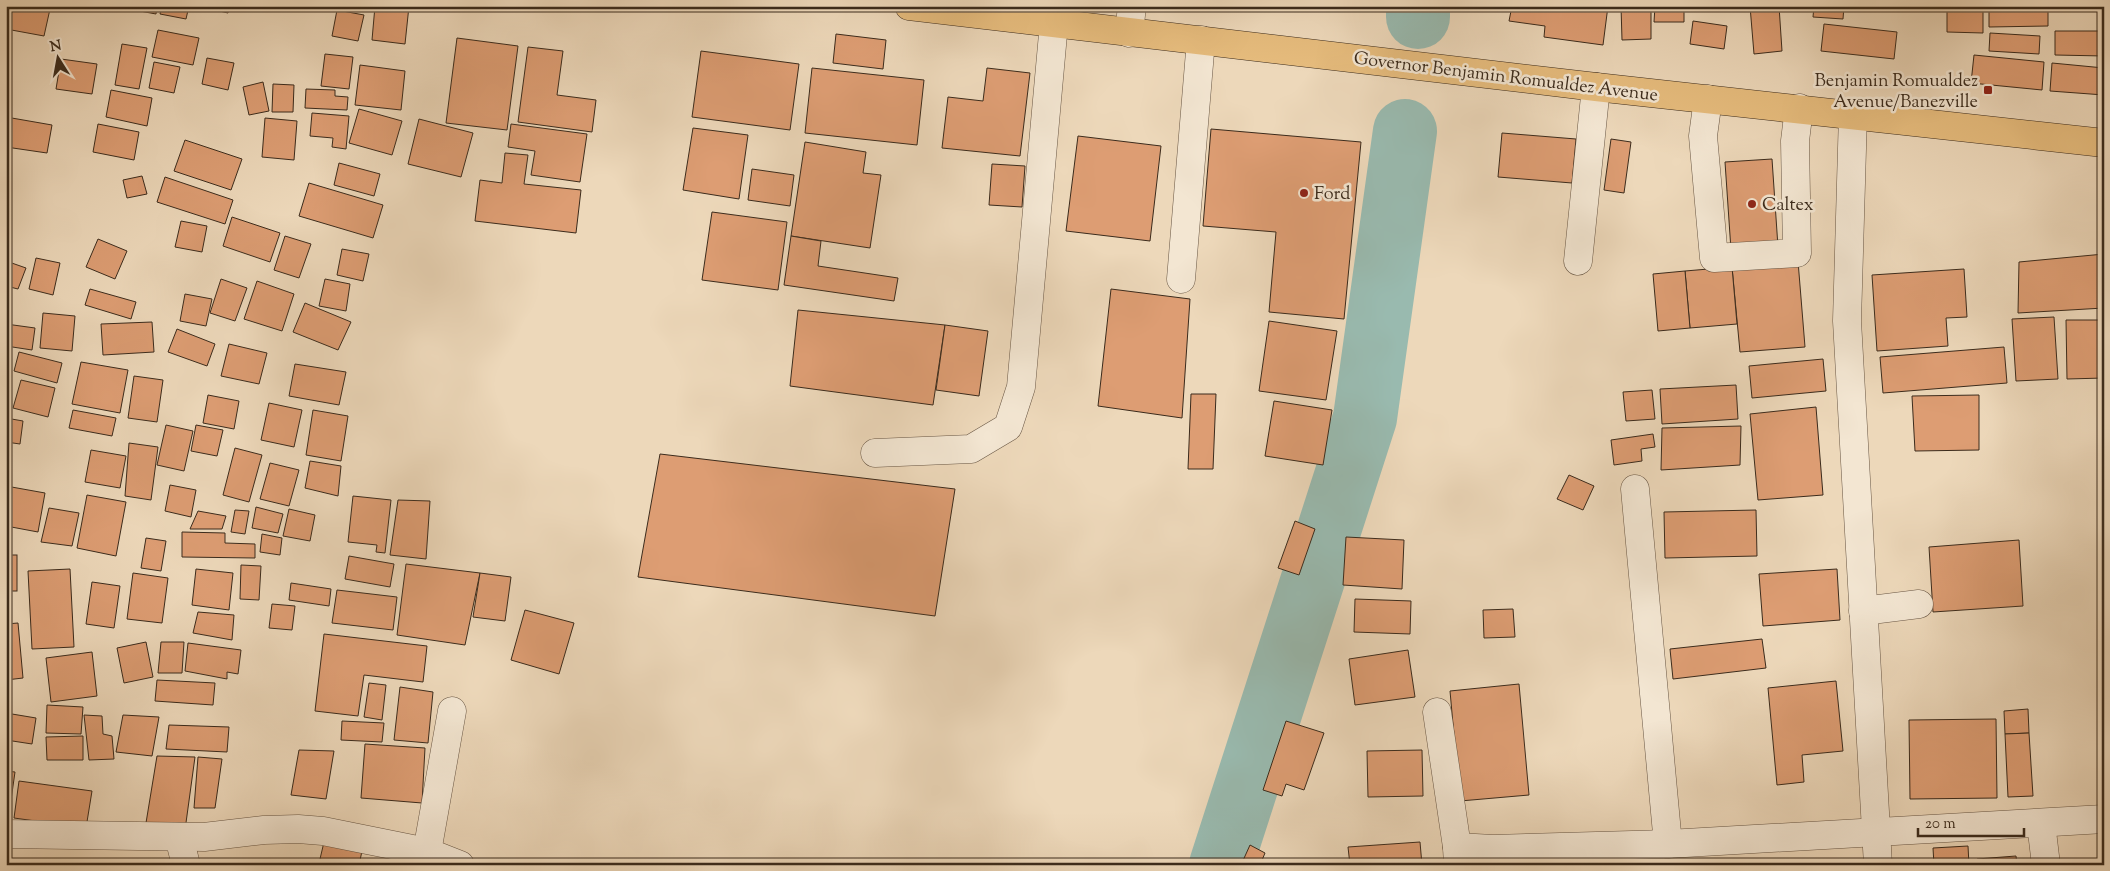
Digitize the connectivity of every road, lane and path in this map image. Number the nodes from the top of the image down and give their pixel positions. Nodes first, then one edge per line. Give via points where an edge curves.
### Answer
1 (909, 6) edge
2 (1132, 6) edge
3 (1054, 23) junction
4 (1129, 33) junction
5 (1201, 40) junction
6 (1596, 87) junction
7 (1708, 99) junction
8 (1799, 108) junction
9 (1853, 114) junction
10 (2104, 143) edge
11 (1578, 262) dead end
12 (1181, 279) dead end
13 (875, 453) dead end
14 (1635, 489) dead end
15 (1919, 604) dead end
16 (1863, 611) junction
17 (452, 711) dead end
18 (1437, 712) dead end
19 (2104, 819) edge
20 (2041, 823) junction
21 (1876, 832) junction
22 (6, 834) edge
23 (179, 837) junction
24 (1668, 844) junction
25 (427, 852) junction
26 (1457, 856) edge
27 (186, 865) edge
28 (460, 865) edge
29 (1878, 865) edge
30 (2046, 865) edge

1 - 3 main road, Governor Benjamin Romualdez Avenue
2 - 4 street
3 - 4 main road, Governor Benjamin Romualdez Avenue
3 - 13 street via 1021,387 1008,427 971,448
4 - 5 main road, Governor Benjamin Romualdez Avenue
5 - 6 main road, Governor Benjamin Romualdez Avenue
5 - 12 street
6 - 7 main road, Governor Benjamin Romualdez Avenue
6 - 11 street
7 - 8 main road, Governor Benjamin Romualdez Avenue
7 - 8 street via 1703,136 1714,258 1796,253 1795,140
8 - 9 main road, Governor Benjamin Romualdez Avenue
9 - 10 main road, Governor Benjamin Romualdez Avenue
9 - 16 street via 1847,321
14 - 24 street
15 - 16 street
16 - 21 street
17 - 25 street
18 - 26 street
19 - 20 street
20 - 21 street
20 - 30 street
21 - 24 street
21 - 29 street
22 - 23 street
23 - 25 street via 298,829
23 - 27 street
24 - 26 street via 1492,850
25 - 28 street

